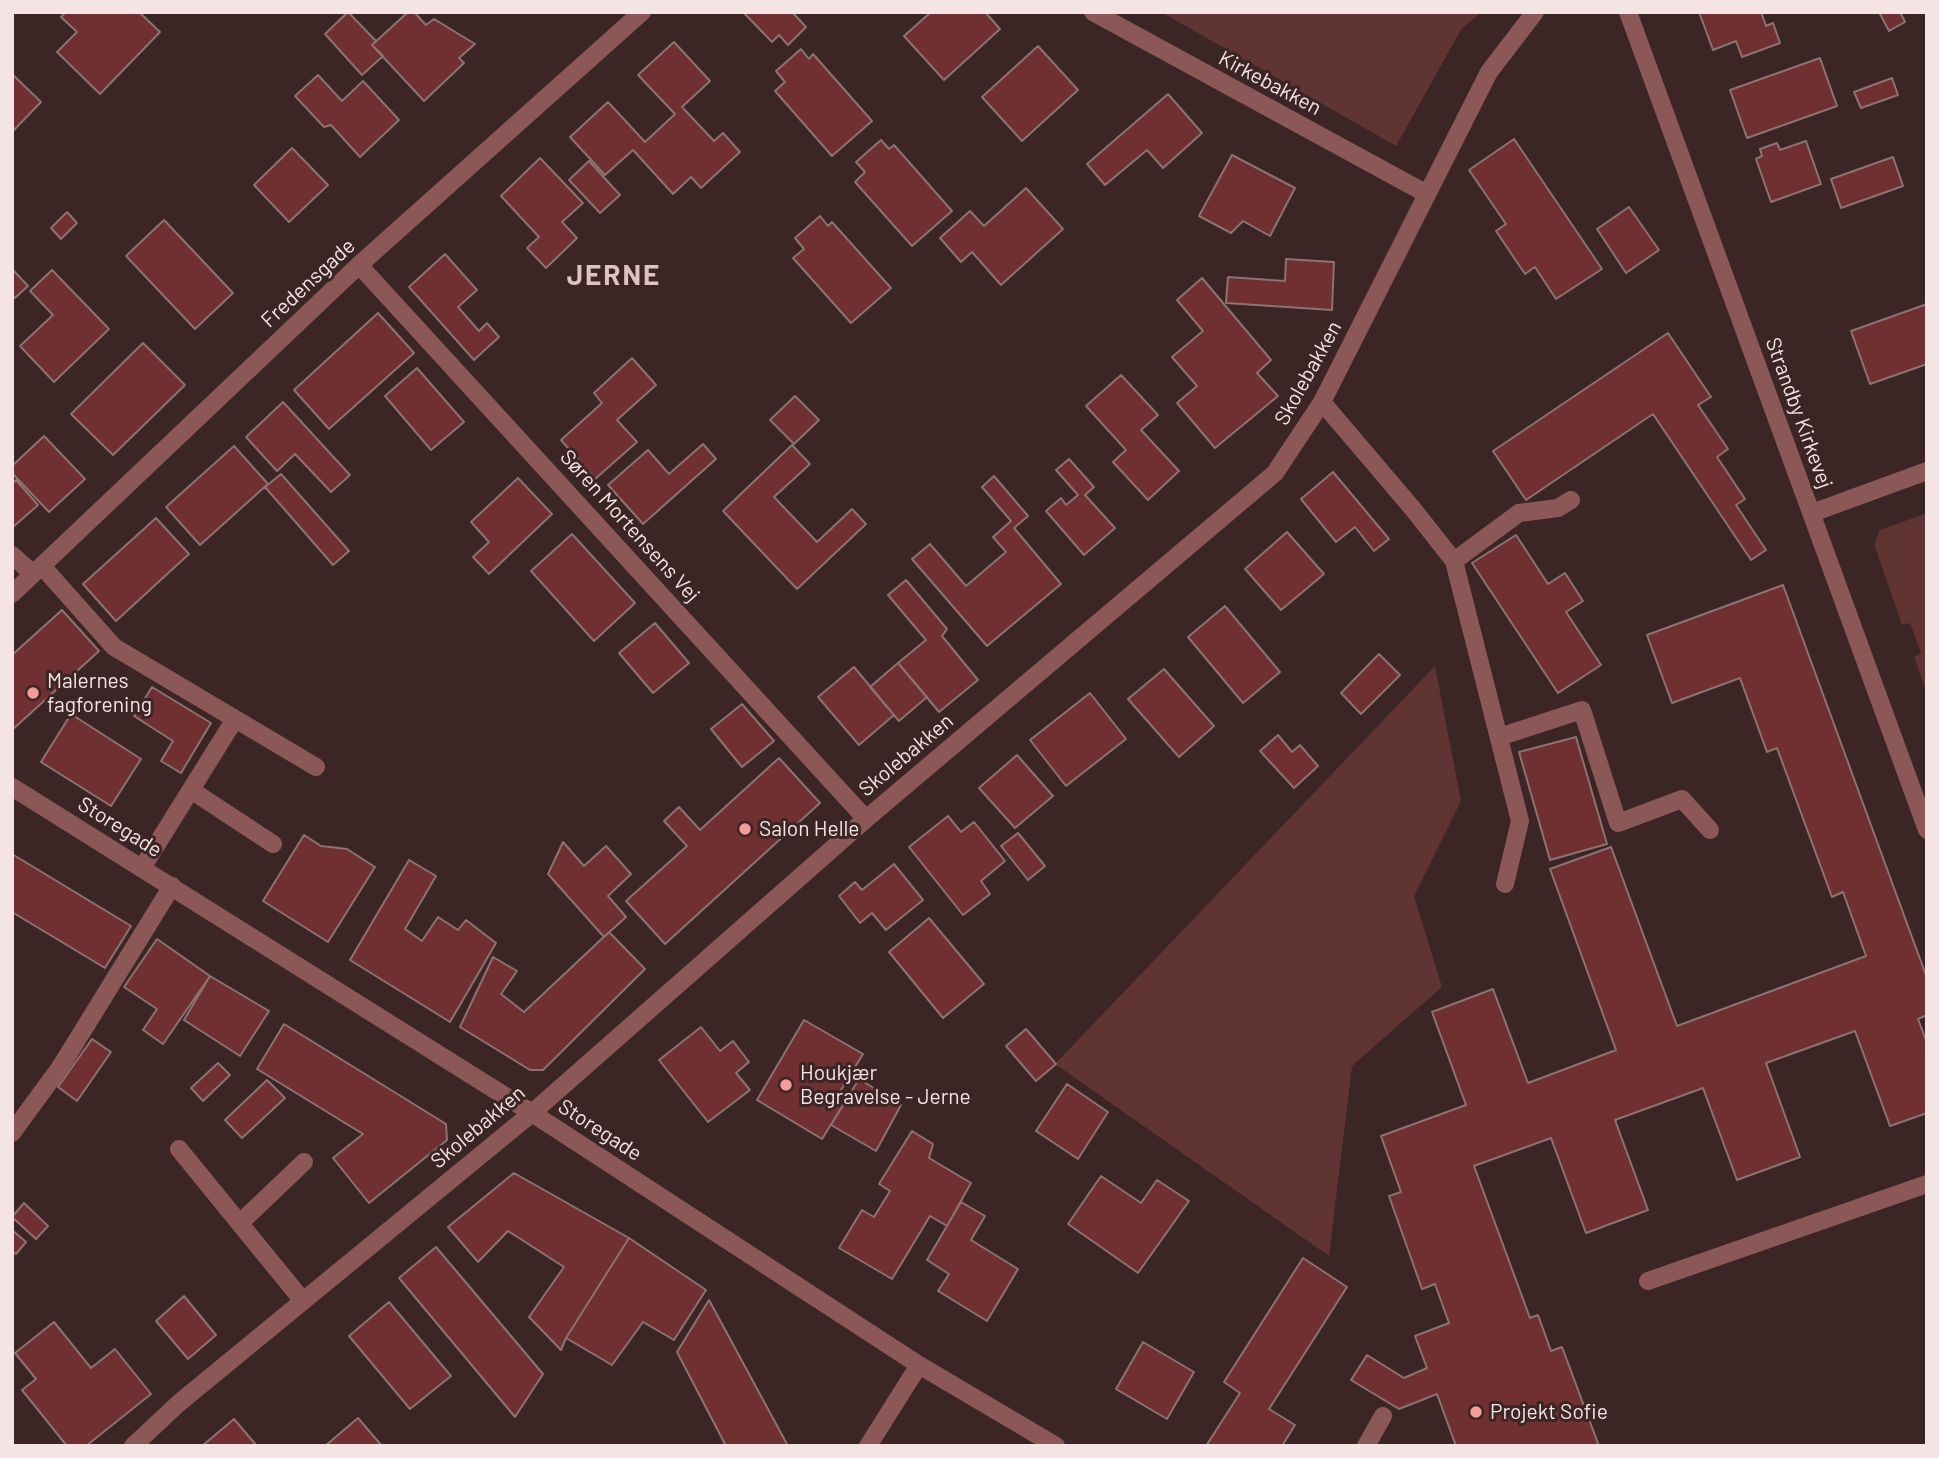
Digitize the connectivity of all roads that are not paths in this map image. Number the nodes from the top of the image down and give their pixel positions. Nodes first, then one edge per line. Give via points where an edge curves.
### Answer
1 (642, 12) edge
2 (1093, 12) edge
3 (1535, 12) edge
4 (1628, 12) edge
5 (1427, 194) junction
6 (359, 265) junction
7 (1322, 402) junction
8 (1927, 471) edge
9 (1571, 500) dead end
10 (1812, 513) junction
11 (12, 555) edge
12 (1454, 561) junction
13 (38, 570) junction
14 (12, 594) edge
15 (235, 719) junction
16 (1499, 737) junction
17 (316, 767) dead end
18 (12, 787) edge
19 (191, 790) junction
20 (866, 819) junction
21 (1710, 830) dead end
22 (1927, 830) edge
23 (273, 844) dead end
24 (142, 868) junction
25 (1505, 884) dead end
26 (172, 886) junction
27 (532, 1113) junction
28 (12, 1133) edge
29 (179, 1149) dead end
30 (304, 1162) dead end
31 (1927, 1184) edge
32 (240, 1223) junction
33 (1648, 1280) dead end
34 (303, 1301) junction
35 (919, 1365) junction
36 (1383, 1416) dead end
37 (133, 1446) edge
38 (868, 1446) edge
39 (1056, 1446) edge
40 (1366, 1446) edge

1 - 6 street, Fredensgade
2 - 5 street, Kirkebakken
3 - 5 street, Skolebakken via 1489,72
4 - 10 street, Strandby Kirkevej
5 - 7 street, Skolebakken
6 - 13 street, Fredensgade
6 - 20 street, Søren Mortensens Vej
7 - 12 street
7 - 20 street, Skolebakken via 1275,472
8 - 10 street
9 - 12 street via 1558,508 1519,513
10 - 22 street, Strandby Kirkevej
11 - 13 street
12 - 16 street
13 - 14 street, Fredensgade
13 - 15 street via 114,647
15 - 17 street
15 - 19 street
16 - 21 street via 1582,710 1618,823 1682,799
16 - 25 street via 1520,821
18 - 24 street, Storegade
19 - 23 street
19 - 24 street
20 - 27 street, Skolebakken
24 - 26 street, Storegade
26 - 27 street, Storegade
26 - 28 street via 61,1066
27 - 34 street, Skolebakken
27 - 35 street, Storegade
29 - 32 street
30 - 32 street
31 - 33 street
32 - 34 street
34 - 37 street, Skolebakken via 178,1403
35 - 38 street
35 - 39 street, Storegade
36 - 40 street

